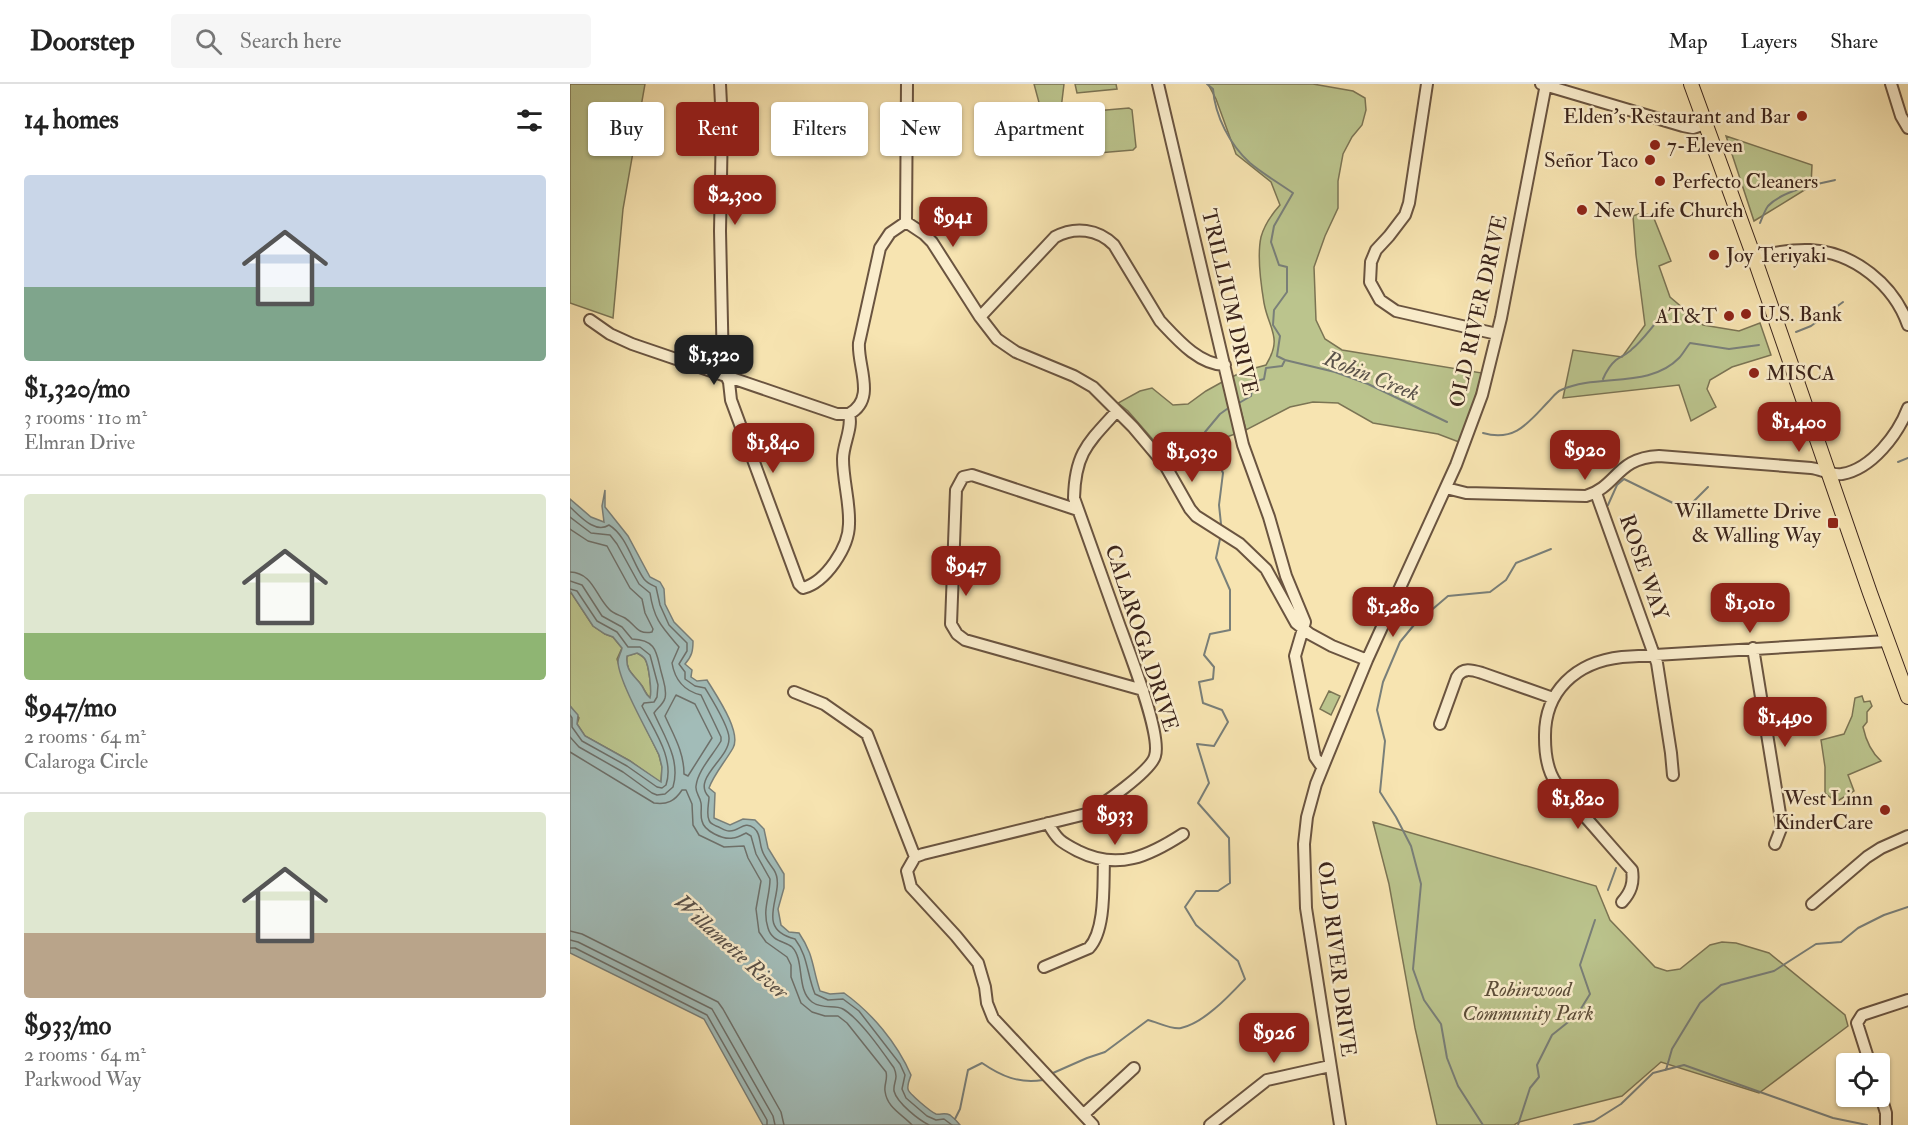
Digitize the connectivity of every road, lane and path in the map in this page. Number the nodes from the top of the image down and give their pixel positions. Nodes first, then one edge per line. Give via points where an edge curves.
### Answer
1 (720, 84) edge
2 (907, 84) edge
3 (1158, 84) edge
4 (1426, 84) edge
5 (1691, 84) edge
6 (1892, 84) edge
7 (1544, 85) edge
8 (1705, 124) junction
9 (1908, 128) edge
10 (906, 222) junction
11 (1754, 257) junction
12 (980, 317) junction
13 (590, 320) dead end
14 (1908, 326) edge
15 (1497, 334) junction
16 (1225, 365) junction
17 (726, 375) junction
18 (1908, 408) edge
19 (1118, 411) junction
20 (849, 414) junction
21 (1827, 472) junction
22 (1446, 488) junction
23 (1596, 493) junction
24 (1078, 510) junction
25 (1302, 629) junction
26 (1887, 641) junction
27 (1753, 648) junction
28 (1654, 655) junction
29 (1367, 660) junction
30 (1143, 690) junction
31 (794, 692) dead end
32 (1908, 697) edge
33 (1553, 698) junction
34 (1440, 724) dead end
35 (1322, 767) junction
36 (1673, 775) dead end
37 (1048, 823) junction
38 (1183, 834) dead end
39 (1908, 837) edge
40 (1775, 844) dead end
41 (915, 857) junction
42 (1104, 860) junction
43 (1622, 902) dead end
44 (1812, 904) dead end
45 (1044, 967) dead end
46 (1908, 1000) edge
47 (1867, 1053) edge
48 (1330, 1066) junction
49 (1134, 1068) dead end
50 (1884, 1107) edge
51 (1084, 1114) junction
52 (1093, 1125) edge
53 (1210, 1125) edge
54 (1340, 1125) edge
55 (1886, 1125) edge

1 - 17 street via 722,344
2 - 10 street
3 - 16 street, TRILLIUM DRIVE
4 - 15 street via 1409,204 1405,215 1373,255 1370,282 1380,300 1396,311
5 - 8 main road
6 - 9 street
7 - 8 street via 1683,126
7 - 15 street, OLD RIVER DRIVE
8 - 11 main road
10 - 12 street via 932,242
10 - 20 street via 890,233 880,250 859,343 863,395
11 - 14 street via 1808,249 1847,259 1882,283 1899,304
11 - 21 main road
12 - 16 street via 1055,237 1066,231 1092,231 1114,245 1170,332 1202,359
12 - 19 street via 1010,349 1080,379
13 - 17 street via 624,341
15 - 22 street, OLD RIVER DRIVE via 1482,395
16 - 25 street, TRILLIUM DRIVE via 1243,445 1305,622
17 - 20 street via 837,414
17 - 20 street via 731,400 802,588 828,572 849,528 843,456
18 - 21 street via 1890,440 1872,458 1841,475
19 - 24 street, CALAROGA DRIVE via 1079,460 1074,489
19 - 25 street via 1166,465 1196,516 1240,544 1266,569 1292,619
21 - 23 street via 1648,456 1625,466
21 - 26 main road
22 - 23 street via 1466,493 1572,497
22 - 29 street, OLD RIVER DRIVE
23 - 28 street, ROSE WAY
24 - 30 street, CALAROGA DRIVE
24 - 30 street via 972,475 963,477 956,490 951,624 965,640
25 - 29 street
25 - 35 street, TRILLIUM DRIVE via 1294,656 1315,757
26 - 27 street
26 - 32 main road
27 - 28 street
27 - 40 street via 1782,826
28 - 33 street via 1616,657 1585,667 1570,677
28 - 36 street, ROSE WAY
29 - 35 street, OLD RIVER DRIVE
30 - 37 street, CALAROGA DRIVE via 1157,746 1152,763 1093,810
31 - 41 street via 824,704 867,734
33 - 34 street via 1466,670 1456,677
33 - 43 street via 1545,733 1551,773 1632,870 1630,894
35 - 48 street, OLD RIVER DRIVE via 1307,817 1304,873 1307,918
37 - 41 street, CALAROGA DRIVE
37 - 42 street via 1056,838
38 - 42 street via 1148,855
39 - 44 street via 1864,859
41 - 51 street via 908,872 911,887 978,963 993,1018
42 - 45 street via 1095,942
46 - 47 street via 1862,1015 1857,1023
48 - 53 street via 1267,1080
48 - 54 street, OLD RIVER DRIVE
49 - 51 street
50 - 55 street
51 - 52 street

